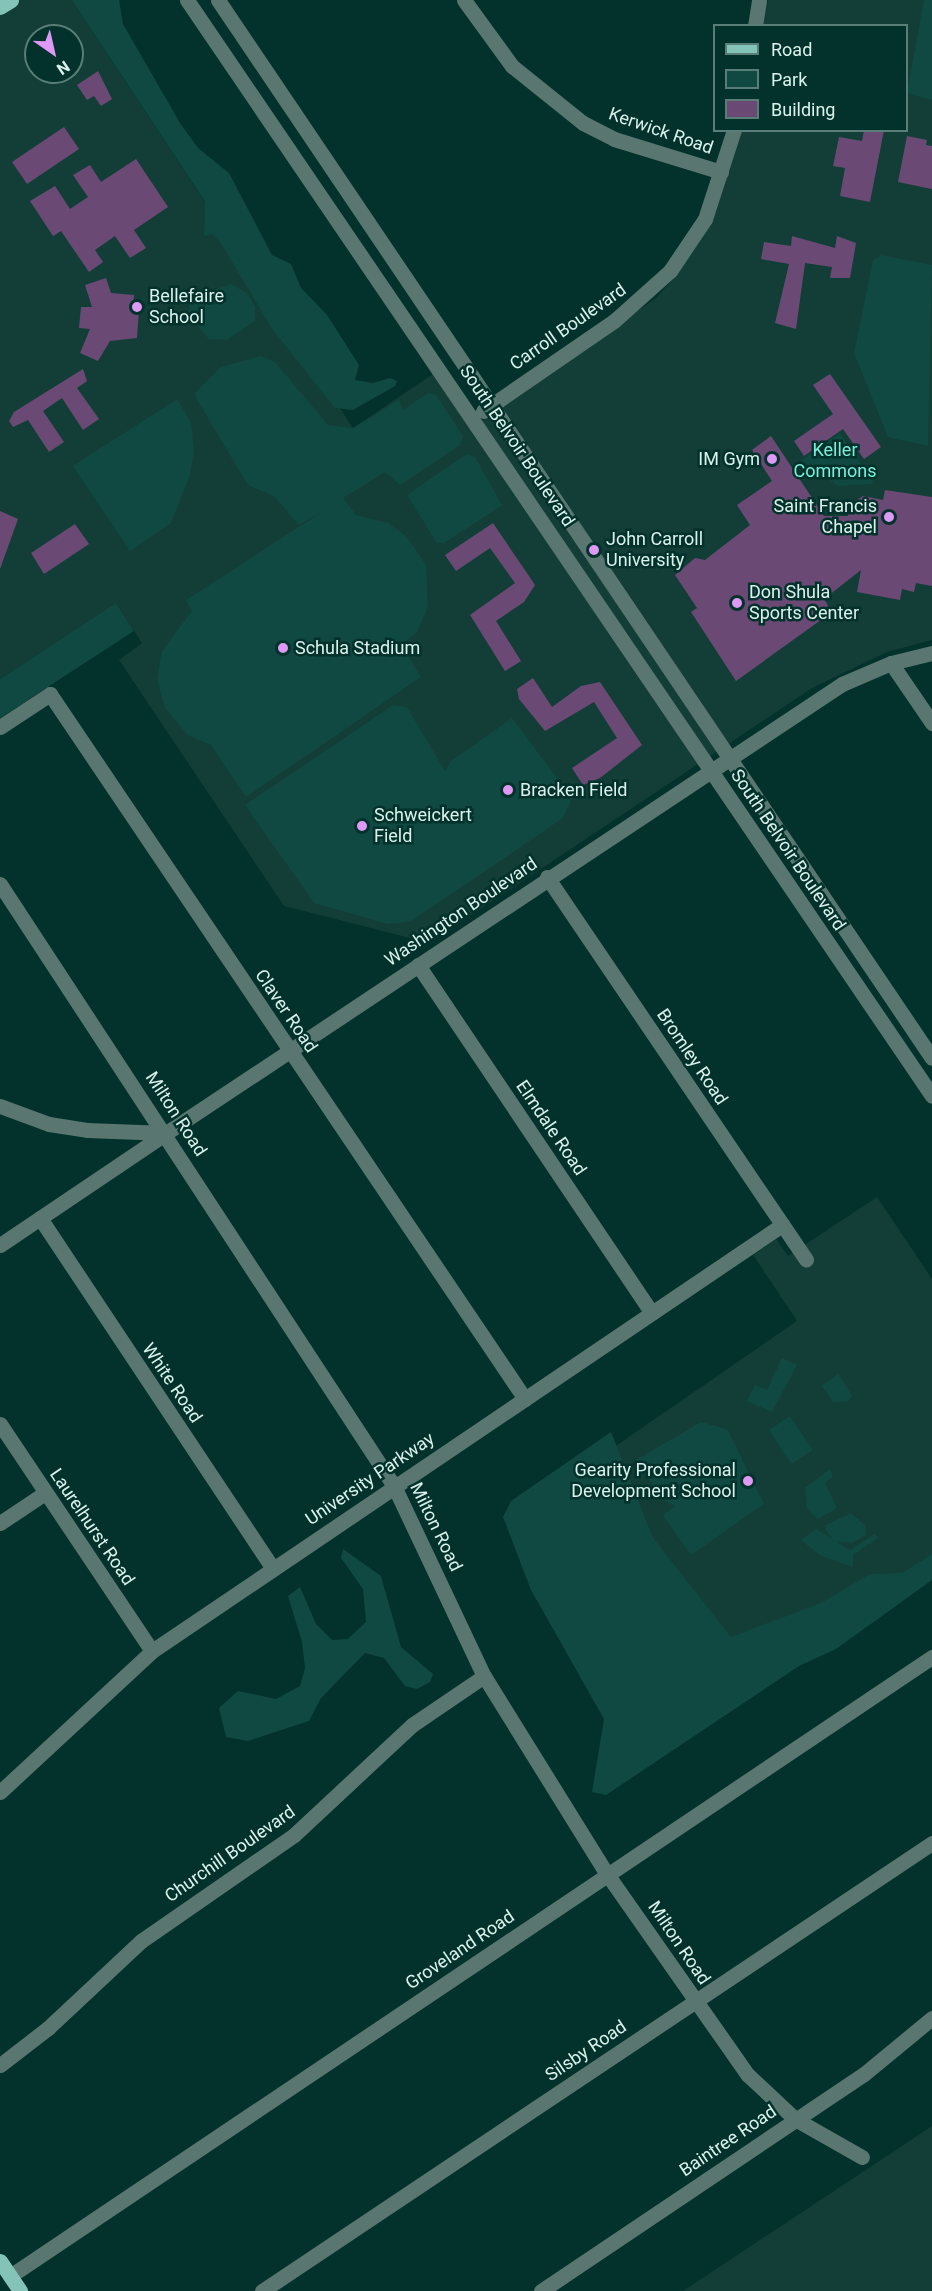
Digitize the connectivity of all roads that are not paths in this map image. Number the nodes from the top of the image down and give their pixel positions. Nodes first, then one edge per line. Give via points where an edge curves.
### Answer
1 (11, 0) edge
2 (187, 0) edge
3 (218, 0) edge
4 (464, 0) edge
5 (759, 0) edge
6 (0, 7) edge
7 (755, 24) edge
8 (733, 132) edge
9 (722, 172) junction
10 (491, 405) junction
11 (474, 417) junction
12 (932, 652) edge
13 (891, 663) junction
14 (932, 723) edge
15 (0, 727) edge
16 (729, 759) junction
17 (711, 771) junction
18 (547, 877) junction
19 (0, 884) edge
20 (418, 965) junction
21 (289, 1050) junction
22 (932, 1058) edge
23 (932, 1096) edge
24 (0, 1106) edge
25 (166, 1133) junction
26 (40, 1218) junction
27 (782, 1225) junction
28 (0, 1245) edge
29 (806, 1259) dead end
30 (652, 1313) junction
31 (525, 1399) junction
32 (0, 1424) edge
33 (394, 1486) junction
34 (45, 1493) junction
35 (0, 1523) edge
36 (273, 1569) junction
37 (152, 1651) junction
38 (932, 1657) edge
39 (484, 1676) junction
40 (0, 1792) edge
41 (932, 1843) edge
42 (608, 1874) junction
43 (695, 2001) junction
44 (932, 2018) edge
45 (0, 2065) edge
46 (795, 2119) junction
47 (862, 2157) dead end
48 (0, 2261) edge
49 (10, 2276) junction
50 (20, 2291) edge
51 (262, 2291) edge
52 (541, 2291) edge

1 - 6 main road
2 - 11 street, South Belvoir Boulevard
3 - 10 street, South Belvoir Boulevard
4 - 9 street, Kerwick Road via 512,66 575,118 614,139
5 - 7 street
8 - 9 street, Carroll Boulevard
9 - 10 street, Carroll Boulevard via 705,219 670,271 644,297
10 - 11 street, Carroll Boulevard
10 - 16 street, South Belvoir Boulevard
11 - 17 street, South Belvoir Boulevard
12 - 13 street, Washington Boulevard
13 - 14 street
13 - 16 street, Washington Boulevard via 842,684
15 - 21 street, Claver Road via 50,694
16 - 17 street, Washington Boulevard
16 - 22 street, South Belvoir Boulevard
17 - 18 street, Washington Boulevard
17 - 23 street, South Belvoir Boulevard
18 - 20 street, Washington Boulevard
18 - 27 street, Bromley Road
19 - 25 street, Milton Road
20 - 21 street, Washington Boulevard
20 - 30 street, Elmdale Road
21 - 25 street, Washington Boulevard
21 - 31 street, Claver Road
24 - 25 street via 77,1128
25 - 26 street, Washington Boulevard
25 - 33 street, Milton Road
26 - 28 street, Washington Boulevard
26 - 36 street, White Road
27 - 29 street, Bromley Road
27 - 30 street, University Parkway
30 - 31 street, University Parkway
31 - 33 street, University Parkway
32 - 34 street, Laurelhurst Road
33 - 36 street, University Parkway
33 - 39 street, Milton Road
34 - 35 street
34 - 37 street, Laurelhurst Road
36 - 37 street, University Parkway
37 - 40 street, University Parkway
38 - 42 street, Groveland Road
39 - 42 street, Milton Road
39 - 45 street, Churchill Boulevard via 407,1730 294,1835 141,1941 48,2028
41 - 43 street, Silsby Road
42 - 43 street, Milton Road
42 - 49 street, Groveland Road
43 - 46 street, Milton Road via 748,2075
43 - 51 street, Silsby Road
44 - 46 street, Baintree Road via 913,2038
46 - 47 street, Milton Road
46 - 52 street, Baintree Road
48 - 49 main road
49 - 50 main road

